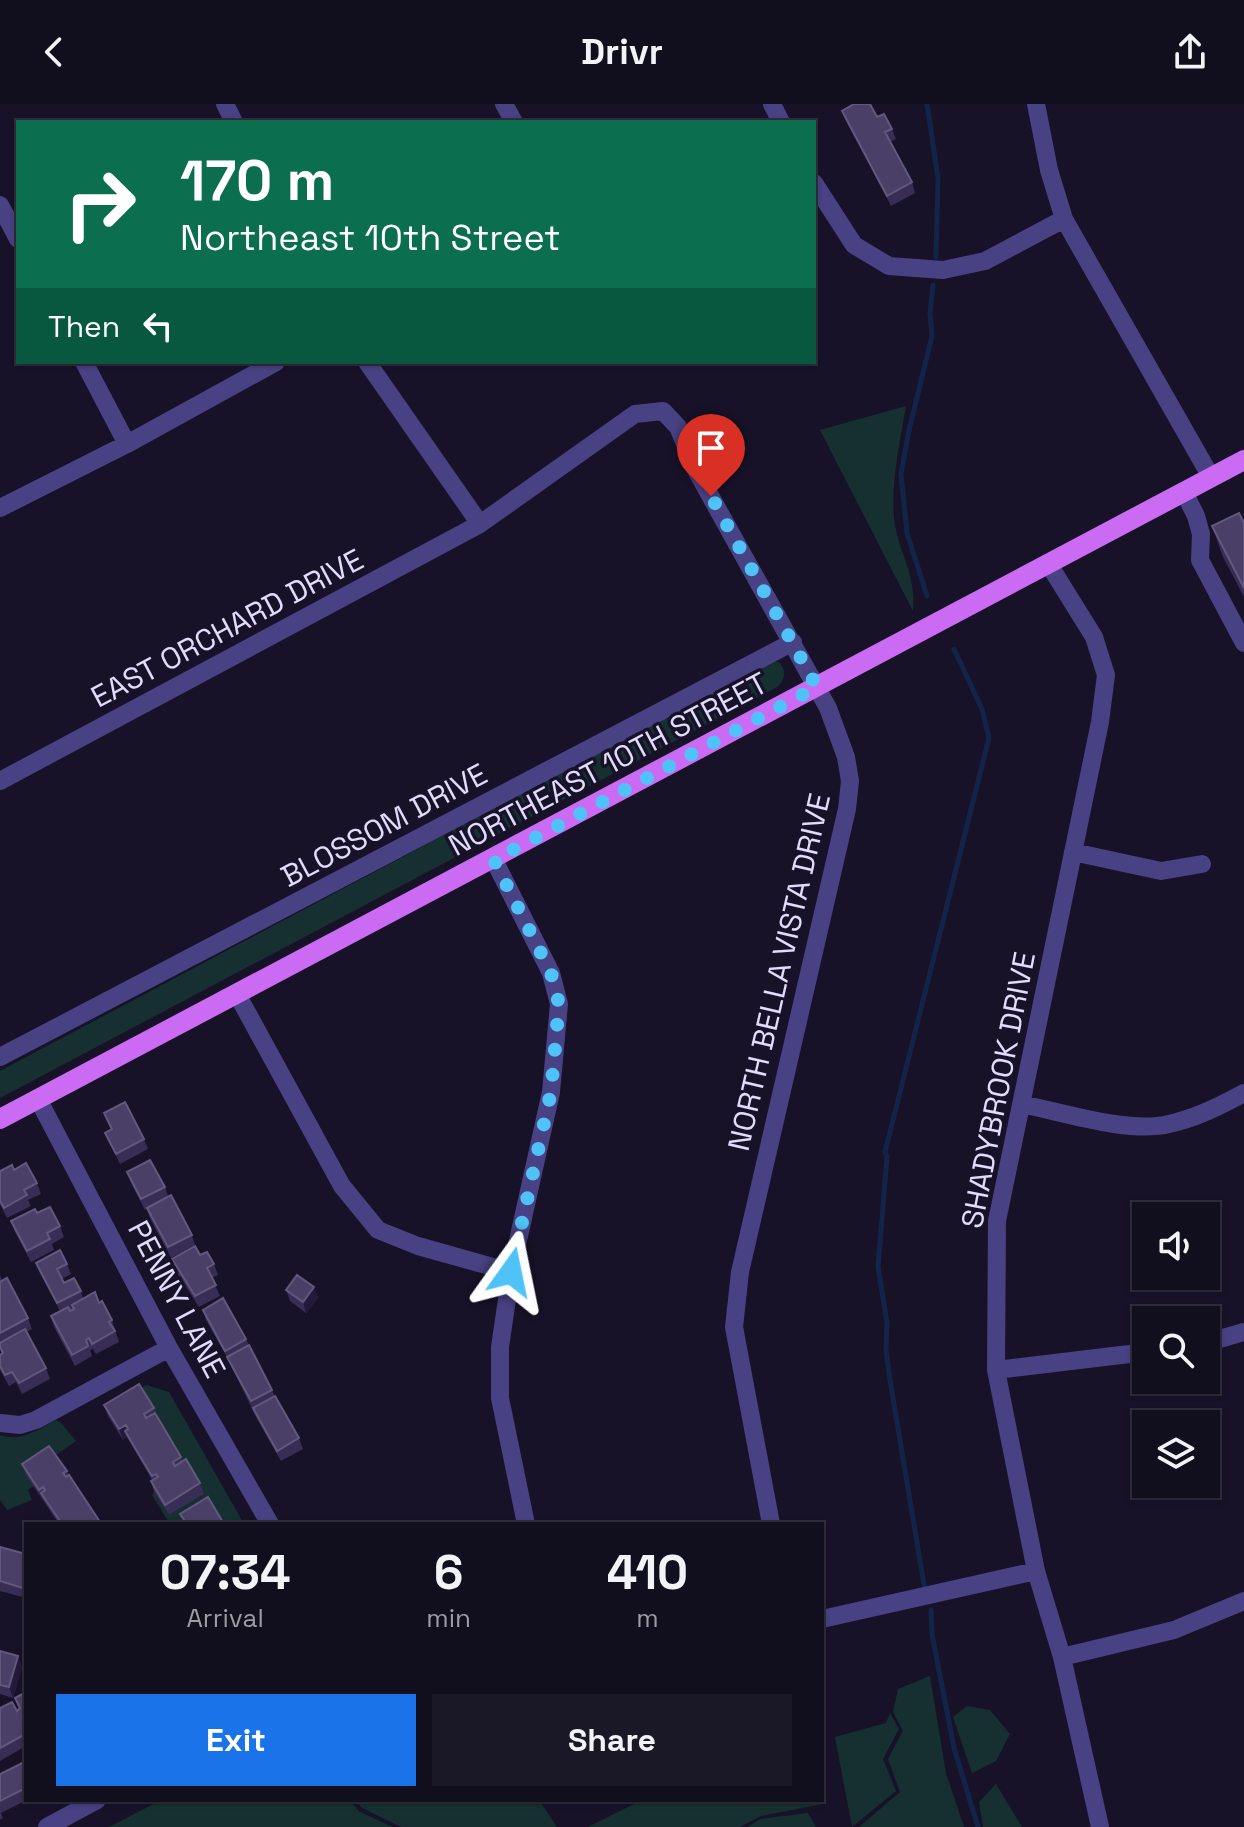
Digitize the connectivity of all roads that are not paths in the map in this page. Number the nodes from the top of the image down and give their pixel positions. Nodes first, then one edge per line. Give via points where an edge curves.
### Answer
1 (1036, 104) edge
2 (816, 186) edge
3 (0, 205) edge
4 (1064, 219) junction
5 (16, 235) edge
6 (85, 364) edge
7 (272, 364) edge
8 (368, 364) edge
9 (127, 444) junction
10 (1244, 460) edge
11 (1211, 477) junction
12 (1184, 492) junction
13 (0, 508) edge
14 (480, 524) junction
15 (1048, 563) junction
16 (793, 642) junction
17 (1244, 643) edge
18 (817, 687) junction
19 (0, 781) edge
20 (1073, 852) junction
21 (494, 860) junction
22 (1202, 864) dead end
23 (237, 994) junction
24 (0, 1057) edge
25 (1244, 1093) edge
26 (38, 1099) junction
27 (1021, 1104) junction
28 (0, 1119) edge
29 (511, 1272) junction
30 (1244, 1332) edge
31 (1220, 1339) edge
32 (169, 1348) junction
33 (1132, 1354) edge
34 (996, 1370) junction
35 (0, 1423) edge
36 (269, 1522) edge
37 (526, 1522) edge
38 (771, 1522) edge
39 (1036, 1571) junction
40 (1244, 1601) edge
41 (824, 1619) edge
42 (1062, 1657) junction
43 (93, 1802) edge
44 (47, 1827) edge
45 (1100, 1827) edge

1 - 4 street
2 - 4 street via 854,245 889,266 943,270 985,261
3 - 5 street
4 - 11 street
6 - 9 street
7 - 9 street
8 - 14 street
9 - 13 street
10 - 11 main road, NORTHEAST 10TH STREET
11 - 12 main road, NORTHEAST 10TH STREET
12 - 15 main road, NORTHEAST 10TH STREET
12 - 17 street via 1207,531 1200,560
14 - 16 street, NORTH BELLA VISTA DRIVE via 635,414 663,411 678,427 697,472
14 - 19 street, EAST ORCHARD DRIVE
15 - 18 main road, NORTHEAST 10TH STREET
15 - 20 street, SHADYBROOK DRIVE via 1094,637 1106,675
16 - 18 street, NORTH BELLA VISTA DRIVE
16 - 24 street, BLOSSOM DRIVE
18 - 21 main road, NORTHEAST 10TH STREET
18 - 38 street, NORTH BELLA VISTA DRIVE via 846,757 847,809 740,1272 734,1327
20 - 22 street via 1161,871
20 - 27 street, SHADYBROOK DRIVE
21 - 23 main road, NORTHEAST 10TH STREET
21 - 29 street via 551,973 559,1004 551,1092
23 - 26 main road, NORTHEAST 10TH STREET
23 - 29 street via 342,1186 378,1230
25 - 27 street via 1167,1125 1133,1127
26 - 28 main road, NORTHEAST 10TH STREET
26 - 32 street, PENNY LANE
27 - 34 street, SHADYBROOK DRIVE via 997,1221
29 - 37 street via 500,1347 500,1398
30 - 31 street
32 - 35 street via 36,1420
32 - 36 street, PENNY LANE
33 - 34 street
34 - 39 street, SHADYBROOK DRIVE
39 - 41 street
39 - 42 street, SHADYBROOK DRIVE
40 - 42 street via 1174,1630
42 - 45 street, SHADYBROOK DRIVE
43 - 44 street

